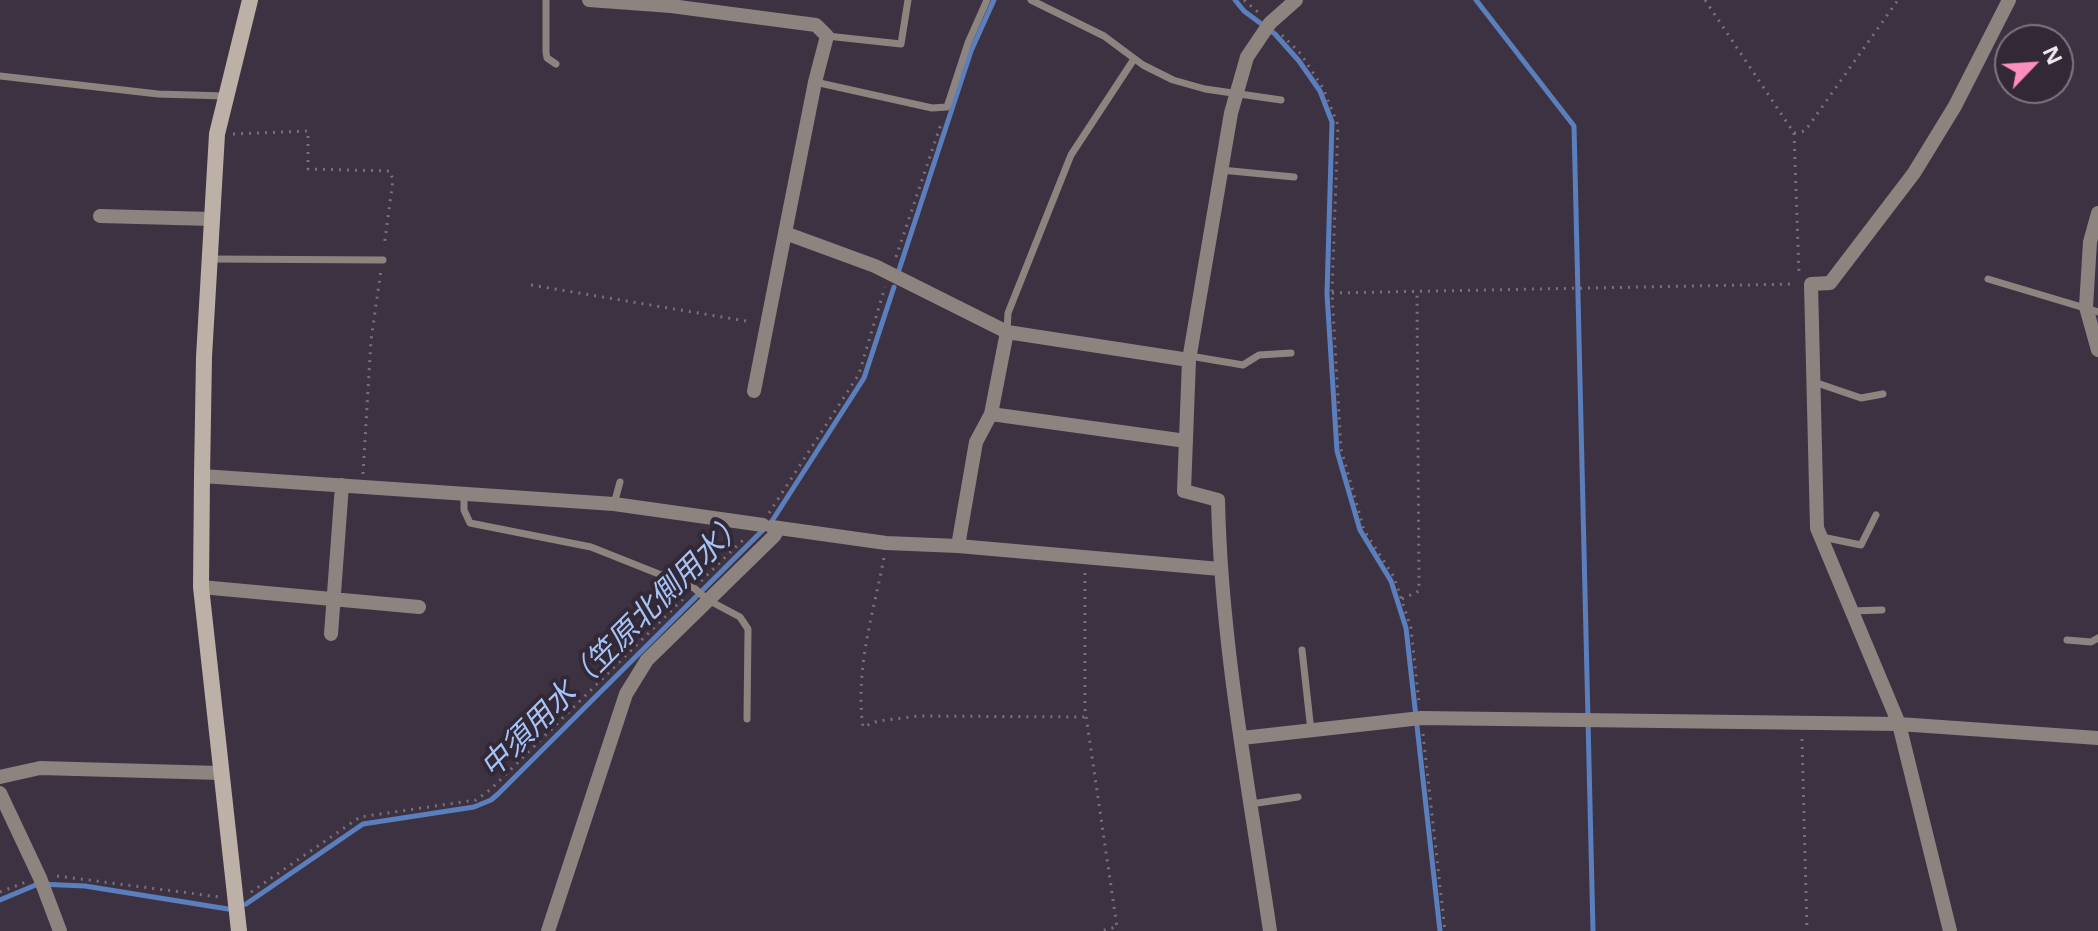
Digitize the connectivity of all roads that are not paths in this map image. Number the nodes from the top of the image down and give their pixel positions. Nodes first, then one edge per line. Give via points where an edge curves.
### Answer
1 (250, 0) edge
2 (546, 0) edge
3 (589, 0) edge
4 (908, 0) edge
5 (987, 0) edge
6 (1031, 0) edge
7 (1296, 0) edge
8 (2009, 0) edge
9 (672, 3) edge
10 (827, 36) junction
11 (1134, 59) junction
12 (556, 64) dead end
13 (0, 76) edge
14 (815, 82) junction
15 (1235, 94) junction
16 (227, 96) junction
17 (1281, 100) dead end
18 (1221, 170) junction
19 (1294, 177) dead end
20 (2098, 213) edge
21 (100, 216) dead end
22 (212, 219) junction
23 (785, 233) junction
24 (210, 259) junction
25 (383, 260) dead end
26 (1988, 279) dead end
27 (2092, 310) edge
28 (1007, 332) junction
29 (2098, 350) edge
30 (1291, 353) dead end
31 (1189, 358) junction
32 (1814, 382) junction
33 (754, 391) dead end
34 (1883, 394) dead end
35 (991, 414) junction
36 (1186, 441) junction
37 (202, 476) junction
38 (620, 482) dead end
39 (342, 485) junction
40 (464, 494) junction
41 (614, 504) junction
42 (1876, 515) dead end
43 (767, 526) junction
44 (1821, 536) junction
45 (958, 546) junction
46 (1220, 569) junction
47 (201, 587) junction
48 (334, 599) junction
49 (708, 600) junction
50 (419, 607) dead end
51 (1882, 610) dead end
52 (1852, 611) junction
53 (331, 634) dead end
54 (2098, 638) edge
55 (2067, 640) dead end
56 (1302, 650) dead end
57 (747, 719) dead end
58 (1899, 724) junction
59 (1311, 731) junction
60 (1242, 738) junction
61 (2098, 738) edge
62 (220, 773) junction
63 (0, 777) edge
64 (0, 793) edge
65 (1298, 797) dead end
66 (1251, 804) junction
67 (60, 931) edge
68 (239, 931) edge
69 (548, 931) edge
70 (1270, 931) edge
71 (1950, 931) edge

1 - 16 street
2 - 12 lane via 546,52
3 - 9 street
4 - 10 lane via 901,44
5 - 14 lane via 947,107
6 - 11 lane via 1104,36
7 - 15 street via 1270,23 1247,57
8 - 32 street via 1914,173 1830,283 1811,284
9 - 10 street via 816,25
10 - 14 street
11 - 15 lane via 1173,80
11 - 28 lane via 1071,155 1008,313
13 - 16 lane via 158,94
14 - 23 street
15 - 17 lane
15 - 18 street
16 - 22 street via 217,134
18 - 19 lane
18 - 31 street
20 - 27 street via 2090,242
21 - 22 street
22 - 24 street
23 - 28 street via 875,266
23 - 33 street
24 - 25 lane
24 - 37 street
26 - 27 lane
27 - 29 street
28 - 31 street
28 - 35 street
30 - 31 lane via 1259,355 1243,365
31 - 36 street
32 - 34 lane via 1861,398
32 - 44 street
35 - 36 street
35 - 45 street via 976,442
36 - 46 street via 1184,491 1218,500
37 - 39 street
37 - 47 street
38 - 41 lane
39 - 40 street
39 - 48 street
40 - 41 street
40 - 49 lane via 470,523 591,547 694,588
41 - 43 street
42 - 44 lane via 1861,545
43 - 45 street via 886,543
43 - 49 street via 774,536
44 - 52 street
45 - 46 street
46 - 60 street
47 - 48 street
47 - 62 street
48 - 50 street
48 - 53 street
49 - 57 lane via 740,617 748,629
49 - 69 street via 647,660 626,694
51 - 52 lane
52 - 58 street
54 - 55 lane
56 - 59 lane
58 - 59 street via 1421,718
58 - 61 street
58 - 71 street
59 - 60 street
60 - 66 street
62 - 63 street via 40,768
62 - 68 street
64 - 67 street
65 - 66 lane
66 - 70 street

